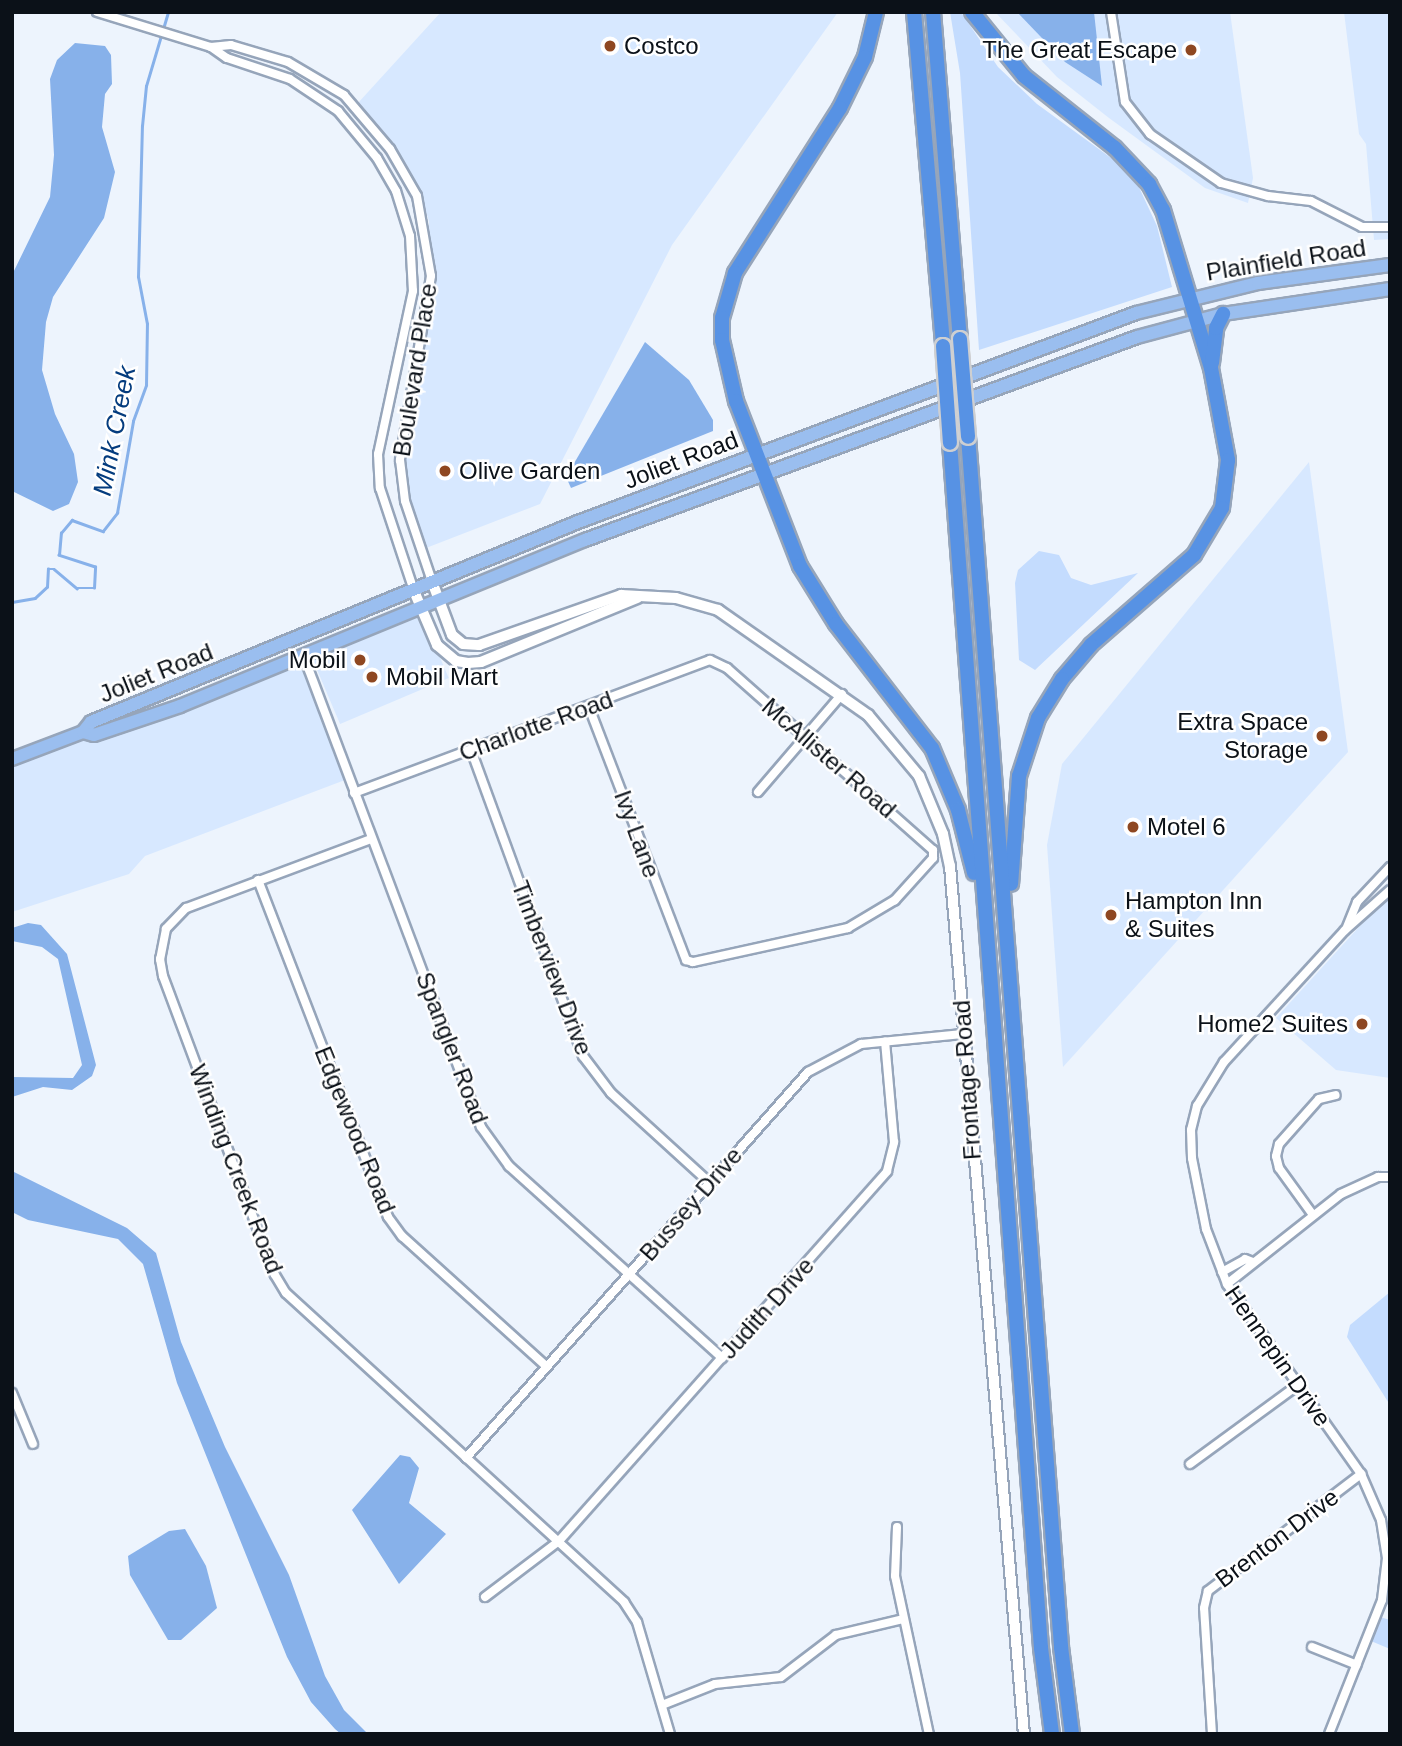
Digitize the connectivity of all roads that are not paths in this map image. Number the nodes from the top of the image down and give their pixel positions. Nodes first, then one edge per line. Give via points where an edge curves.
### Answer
1 (97, 12) edge
2 (876, 12) edge
3 (914, 12) edge
4 (933, 12) edge
5 (972, 12) edge
6 (1111, 12) edge
7 (211, 47) junction
8 (367, 117) junction
9 (352, 128) junction
10 (1390, 227) edge
11 (1390, 265) edge
12 (1390, 289) edge
13 (1189, 298) junction
14 (1223, 314) junction
15 (1196, 320) junction
16 (1211, 368) junction
17 (758, 453) junction
18 (766, 475) junction
19 (433, 584) junction
20 (414, 591) junction
21 (638, 598) junction
22 (438, 601) junction
23 (421, 608) junction
24 (304, 657) junction
25 (717, 662) joint
26 (842, 694) junction
27 (589, 707) junction
28 (83, 732) junction
29 (805, 738) junction
30 (471, 750) junction
31 (12, 759) edge
32 (758, 792) dead end
33 (354, 793) junction
34 (371, 839) junction
35 (933, 858) joint
36 (1390, 867) edge
37 (258, 880) junction
38 (1390, 890) edge
39 (984, 910) junction
40 (1345, 930) junction
41 (1010, 959) junction
42 (963, 1034) junction
43 (885, 1041) junction
44 (1336, 1095) dead end
45 (1390, 1177) edge
46 (710, 1183) junction
47 (1313, 1215) junction
48 (1253, 1262) junction
49 (1222, 1272) junction
50 (629, 1275) junction
51 (1227, 1284) junction
52 (722, 1358) junction
53 (546, 1366) junction
54 (1298, 1385) junction
55 (12, 1393) edge
56 (33, 1444) dead end
57 (466, 1458) junction
58 (1190, 1464) dead end
59 (1361, 1474) junction
60 (897, 1527) dead end
61 (559, 1541) junction
62 (1389, 1558) edge
63 (485, 1597) dead end
64 (903, 1619) junction
65 (1312, 1647) dead end
66 (1357, 1665) junction
67 (662, 1705) junction
68 (670, 1734) edge
69 (929, 1734) edge
70 (1024, 1734) edge
71 (1052, 1734) edge
72 (1072, 1734) edge
73 (1212, 1734) edge
74 (1329, 1734) edge

1 - 7 street
2 - 17 highway via 865,57 840,108 743,258 727,296 722,340 727,372
3 - 39 highway, bridge
4 - 41 highway, bridge
5 - 13 highway via 1024,76 1115,148 1149,184 1163,209
6 - 10 street via 1125,102 1150,134 1221,183 1268,196 1311,201 1362,227
7 - 8 street, Boulevard Place via 231,45 288,62 344,94
7 - 9 street, Boulevard Place via 227,58 290,79 338,111
8 - 9 street
8 - 19 street, Boulevard Place via 410,180 428,240 429,307 400,460 405,500
9 - 20 street, Boulevard Place via 396,191 410,236 409,320 383,416 378,454 380,488
11 - 13 main road, Plainfield Road via 1321,271
12 - 14 main road, Plainfield Road
13 - 15 highway
13 - 17 main road, Joliet Road via 1136,313
14 - 15 main road, Plainfield Road
14 - 16 highway via 1216,328
15 - 16 highway
15 - 18 main road, Joliet Road via 1137,337
16 - 41 highway via 1228,460 1223,508 1194,555 1091,645 1038,718 1018,776 1013,817
17 - 18 highway
17 - 19 main road, Joliet Road
18 - 22 main road, Joliet Road via 585,540
18 - 39 highway via 787,537 817,594 932,748 958,810
19 - 20 main road, Joliet Road
19 - 22 street, Frontage Road
20 - 23 street, Frontage Road
20 - 28 main road, Joliet Road via 91,722
21 - 22 street, Frontage Road via 621,595 479,645 463,644 452,635
21 - 23 street, Frontage Road via 481,662 468,663 456,661 437,645
21 - 26 street, Frontage Road via 676,598 718,610
22 - 23 main road, Joliet Road
23 - 24 main road, Joliet Road
24 - 28 main road, Joliet Road via 120,727 94,735
24 - 33 street, Spangler Road
25 - 27 street, Charlotte Road via 710,660
25 - 29 street, McAllister Road
26 - 29 street
26 - 42 street, Frontage Road via 890,736 919,776 943,834 950,866
27 - 30 street, Charlotte Road
27 - 35 street, Ivy Lane via 686,960 848,928 895,900
28 - 31 main road, Joliet Road
29 - 32 street
29 - 35 street, McAllister Road via 933,850
30 - 33 street, Charlotte Road
30 - 46 street, Timberview Drive via 583,1056 611,1093
33 - 34 street, Spangler Road
34 - 37 street, Winding Creek Road
34 - 50 street, Spangler Road via 481,1128 509,1166
36 - 40 street via 1357,902
37 - 53 street, Edgewood Road via 388,1217 402,1236
37 - 57 street, Winding Creek Road via 186,908 175,918 162,943 163,976 281,1284 304,1313
38 - 40 street
39 - 71 highway
40 - 49 street, Hennepin Drive via 1224,1062 1197,1106 1192,1158 1206,1229
41 - 72 highway via 1061,1647
42 - 43 street, Bussey Drive
42 - 70 street, Frontage Road
43 - 46 street, Bussey Drive via 861,1044 808,1072
43 - 52 street, Judith Drive via 894,1142 887,1171
44 - 47 street via 1319,1099 1279,1144 1276,1156 1279,1168
45 - 47 street via 1358,1185
46 - 50 street, Bussey Drive
47 - 48 street
48 - 49 street via 1245,1259
48 - 51 street via 1248,1271
49 - 51 street, Hennepin Drive
50 - 52 street, Spangler Road
50 - 53 street, Bussey Drive
51 - 54 street, Hennepin Drive
52 - 61 street, Judith Drive
53 - 57 street, Bussey Drive
54 - 58 street
54 - 59 street, Hennepin Drive
55 - 56 street
57 - 61 street, Winding Creek Road
59 - 62 street, Hennepin Drive via 1381,1520
59 - 73 street, Brenton Drive via 1208,1591 1204,1608
60 - 64 street via 895,1576
61 - 63 street, Judith Drive
61 - 67 street, Winding Creek Road via 631,1612
62 - 66 street, Hennepin Drive via 1382,1600
64 - 67 street via 836,1635 780,1677 715,1684
64 - 69 street
65 - 66 street
66 - 74 street, Hennepin Drive
67 - 68 street, Winding Creek Road

